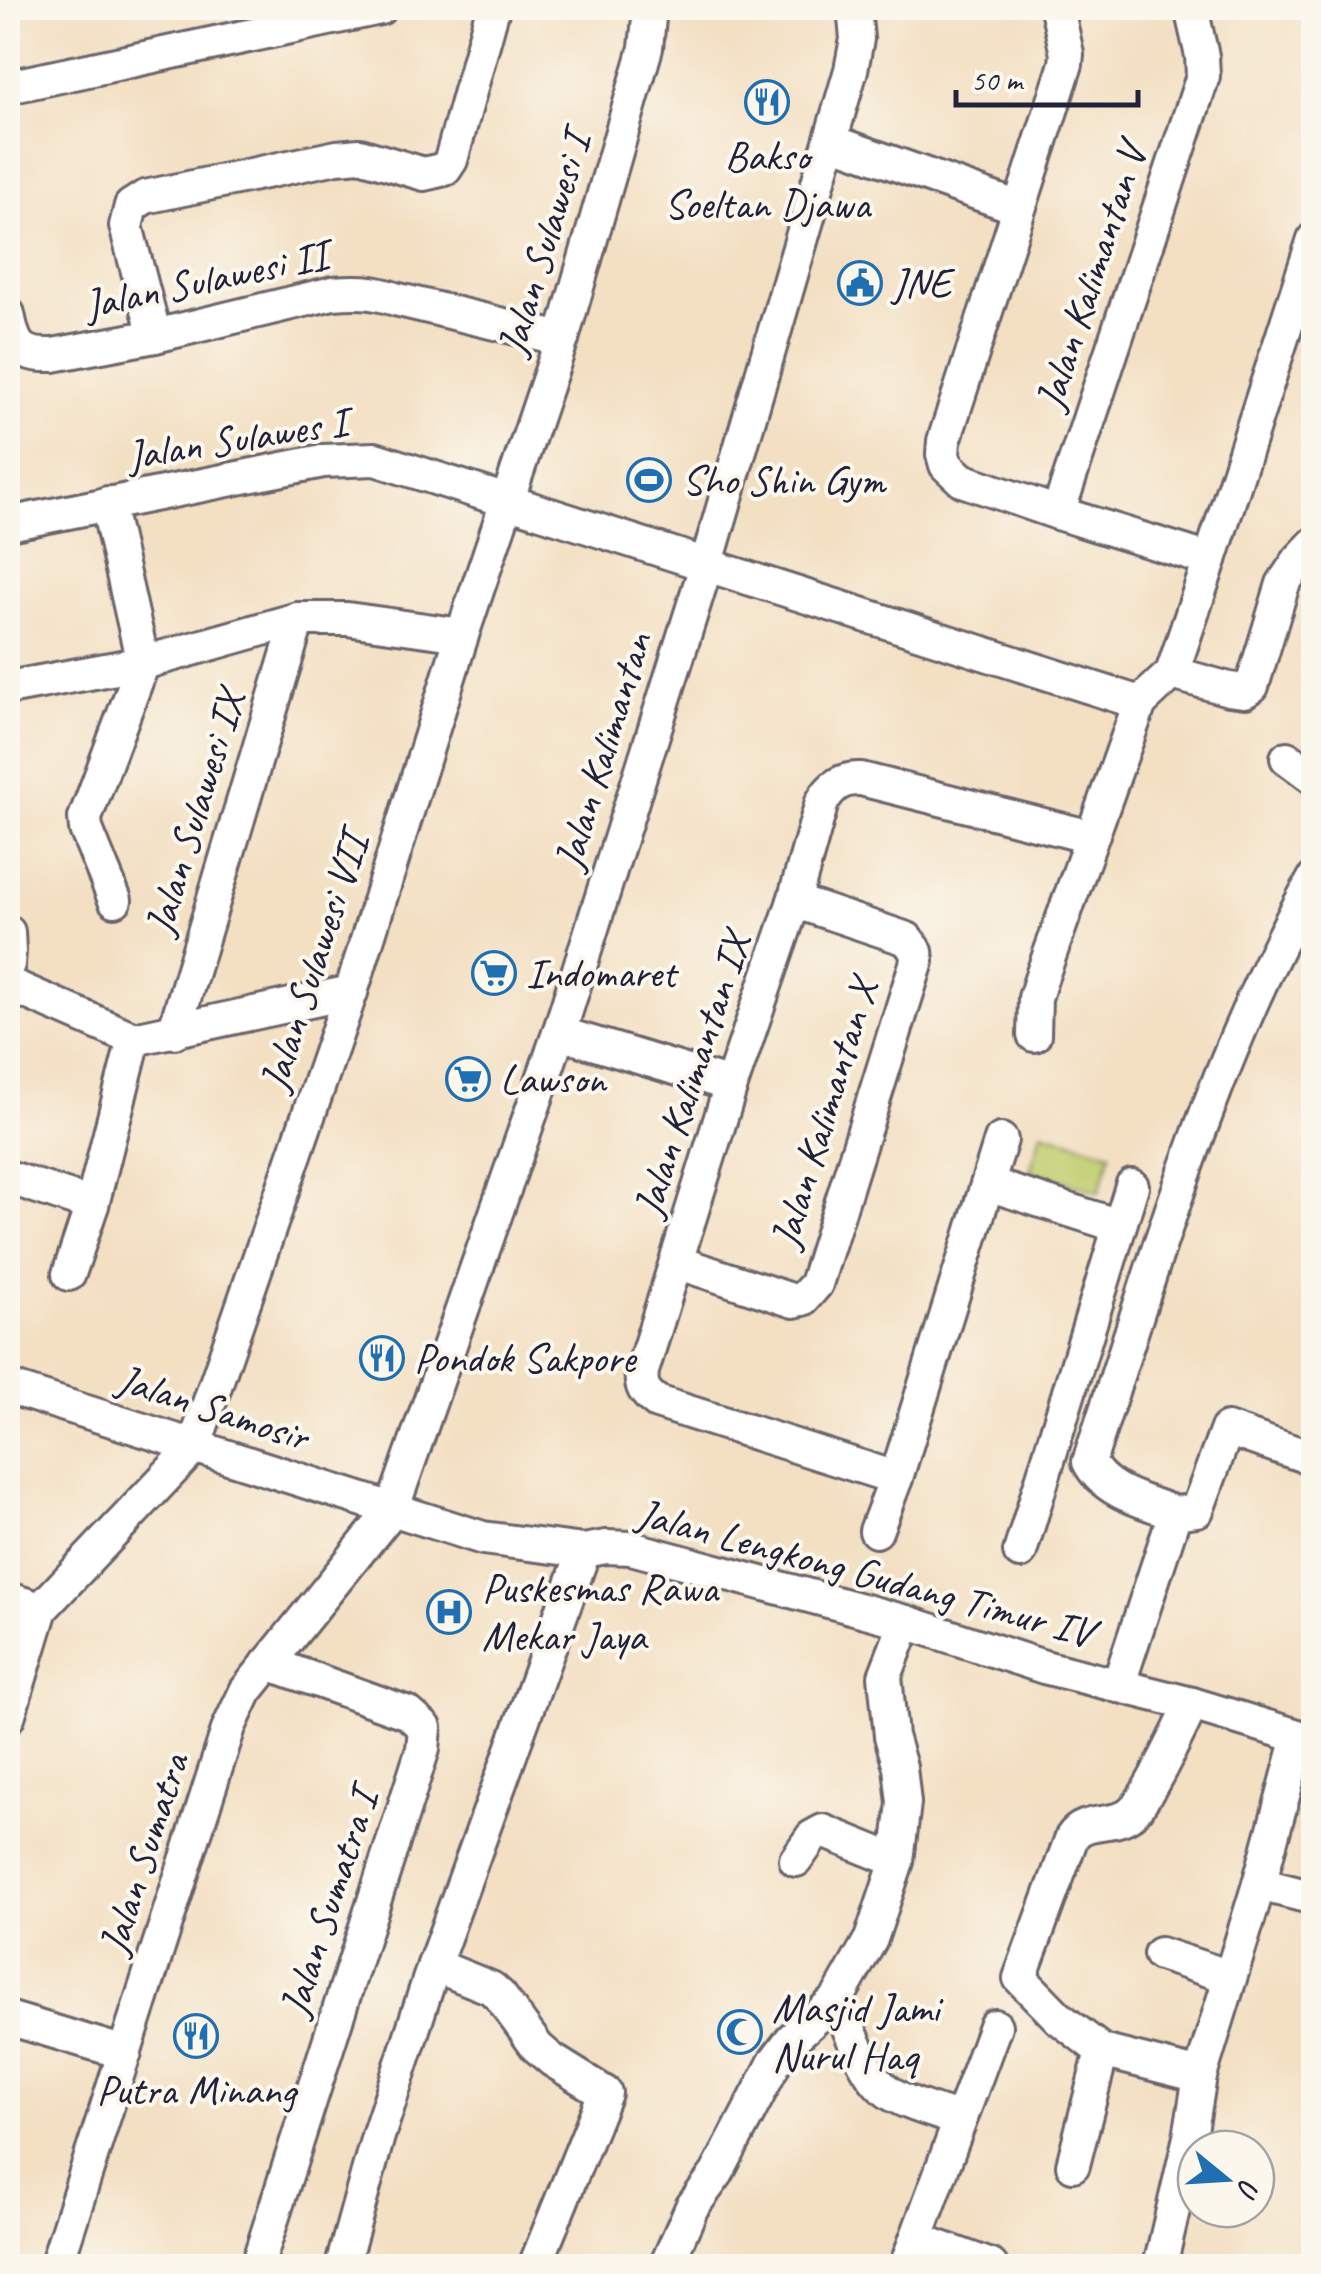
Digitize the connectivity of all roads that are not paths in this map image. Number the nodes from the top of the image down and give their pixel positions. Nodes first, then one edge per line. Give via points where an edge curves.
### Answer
1 (380, 8) edge
2 (493, 8) edge
3 (650, 8) edge
4 (854, 8) edge
5 (1056, 8) edge
6 (1191, 8) edge
7 (8, 87) edge
8 (831, 141) junction
9 (1019, 208) junction
10 (1314, 240) edge
11 (8, 314) edge
12 (155, 336) junction
13 (562, 339) junction
14 (508, 501) junction
15 (106, 503) junction
16 (1058, 513) junction
17 (8, 524) edge
18 (1314, 544) edge
19 (1210, 560) junction
20 (706, 566) junction
21 (298, 618) junction
22 (462, 634) junction
23 (143, 663) junction
24 (1172, 673) junction
25 (8, 688) edge
26 (1140, 702) junction
27 (1091, 837) junction
28 (1314, 879) edge
29 (114, 900) dead end
30 (794, 900) junction
31 (8, 932) edge
32 (8, 964) edge
33 (8, 984) edge
34 (350, 992) junction
35 (174, 1032) junction
36 (559, 1032) junction
37 (1034, 1035) dead end
38 (134, 1039) junction
39 (732, 1085) junction
40 (1001, 1140) dead end
41 (8, 1178) edge
42 (988, 1184) junction
43 (1132, 1186) dead end
44 (92, 1206) junction
45 (1120, 1226) junction
46 (676, 1262) junction
47 (69, 1274) dead end
48 (8, 1387) edge
49 (194, 1446) junction
50 (1314, 1458) edge
51 (896, 1478) junction
52 (392, 1510) junction
53 (1174, 1513) junction
54 (876, 1532) dead end
55 (584, 1551) junction
56 (1020, 1552) dead end
57 (8, 1598) edge
58 (41, 1609) junction
59 (906, 1622) junction
60 (268, 1663) junction
61 (1118, 1686) junction
62 (1192, 1704) junction
63 (8, 1717) edge
64 (1306, 1739) edge
65 (796, 1860) dead end
66 (897, 1860) junction
67 (1259, 1884) junction
68 (1314, 1898) edge
69 (1160, 1954) dead end
70 (434, 1965) junction
71 (1230, 1977) junction
72 (837, 1998) junction
73 (8, 2018) edge
74 (995, 2026) dead end
75 (1102, 2052) junction
76 (125, 2053) junction
77 (1200, 2076) junction
78 (960, 2120) junction
79 (1074, 2165) dead end
80 (911, 2253) edge
81 (56, 2266) edge
82 (257, 2266) edge
83 (342, 2266) edge
84 (535, 2266) edge
85 (666, 2266) edge
86 (991, 2266) edge
87 (1160, 2266) edge

1 - 7 street
2 - 12 street via 445,169 424,174 360,155 337,157 145,197 131,206 126,226
3 - 13 street, Jalan Sulawesi I via 646,48
4 - 8 street, Jalan Kalimantan via 852,70
5 - 9 street via 1066,64
6 - 16 street, Jalan Kalimantan V via 1203,76
8 - 9 street
8 - 20 street, Jalan Kalimantan
9 - 16 street via 943,454 962,480
10 - 19 street
11 - 12 street, Jalan Sulawesi II via 17,346 40,356
12 - 13 street, Jalan Sulawesi II via 333,293 376,292
13 - 14 street, Jalan Sulawesi I
14 - 15 street, Jalan Sulawes I via 375,460 323,461
14 - 20 street, Jalan Sulawes I
14 - 22 street, Jalan Sulawesi VII
15 - 17 street, Jalan Sulawes I
15 - 23 street
16 - 19 street
18 - 24 street via 1283,584 1252,686 1229,689
19 - 24 street
20 - 26 street, Jalan Sulawes I
20 - 36 street, Jalan Kalimantan
21 - 22 street
21 - 23 street
21 - 35 street, Jalan Sulawesi IX
22 - 34 street, Jalan Sulawesi VII
23 - 25 street
23 - 29 street via 85,818
24 - 26 street
26 - 27 street
27 - 30 street, Jalan Kalimantan IX via 848,778 822,802
27 - 37 street via 1035,998
28 - 53 street via 1263,976 1194,1148 1089,1462 1103,1482
30 - 39 street, Jalan Kalimantan IX
30 - 46 street, Jalan Kalimantan X via 908,939 916,951 816,1284 794,1301
31 - 32 street
33 - 38 street
34 - 35 street
34 - 49 street, Jalan Sulawesi VII
35 - 38 street
36 - 39 street
36 - 52 street, Jalan Kalimantan
38 - 44 street
39 - 46 street, Jalan Kalimantan IX
40 - 42 street
41 - 44 street
42 - 45 street
42 - 51 street
43 - 45 street
44 - 47 street
45 - 56 street
46 - 51 street, Jalan Kalimantan IX via 642,1371 644,1392 657,1402
48 - 49 street, Jalan Samosir
49 - 52 street, Jalan Samosir
49 - 58 street
50 - 53 street via 1227,1429 1197,1510
51 - 54 street
52 - 55 street, Jalan Lengkong Gudang Timur IV via 482,1538
52 - 60 street, Jalan Sumatra
53 - 61 street
55 - 59 street, Jalan Lengkong Gudang Timur IV via 631,1548
55 - 70 street
57 - 58 street
58 - 63 street
59 - 61 street, Jalan Lengkong Gudang Timur IV
59 - 66 street via 886,1676 904,1803
60 - 76 street, Jalan Sumatra via 229,1727
60 - 82 street, Jalan Sumatra I via 408,1713 425,1728
61 - 62 street, Jalan Lengkong Gudang Timur IV
62 - 64 street, Jalan Lengkong Gudang Timur IV
62 - 75 street via 1132,1813 1079,1828 1072,1837 1020,1978
64 - 67 street
65 - 66 street via 823,1831
66 - 72 street via 871,1939
67 - 68 street
67 - 71 street
69 - 71 street
70 - 83 street
70 - 84 street via 491,1988 537,2047 605,2093
71 - 77 street
72 - 78 street via 877,2082
72 - 85 street via 776,2060
73 - 76 street
74 - 78 street
75 - 77 street
75 - 79 street
76 - 81 street, Jalan Sumatra
77 - 87 street
78 - 80 street
80 - 86 street

